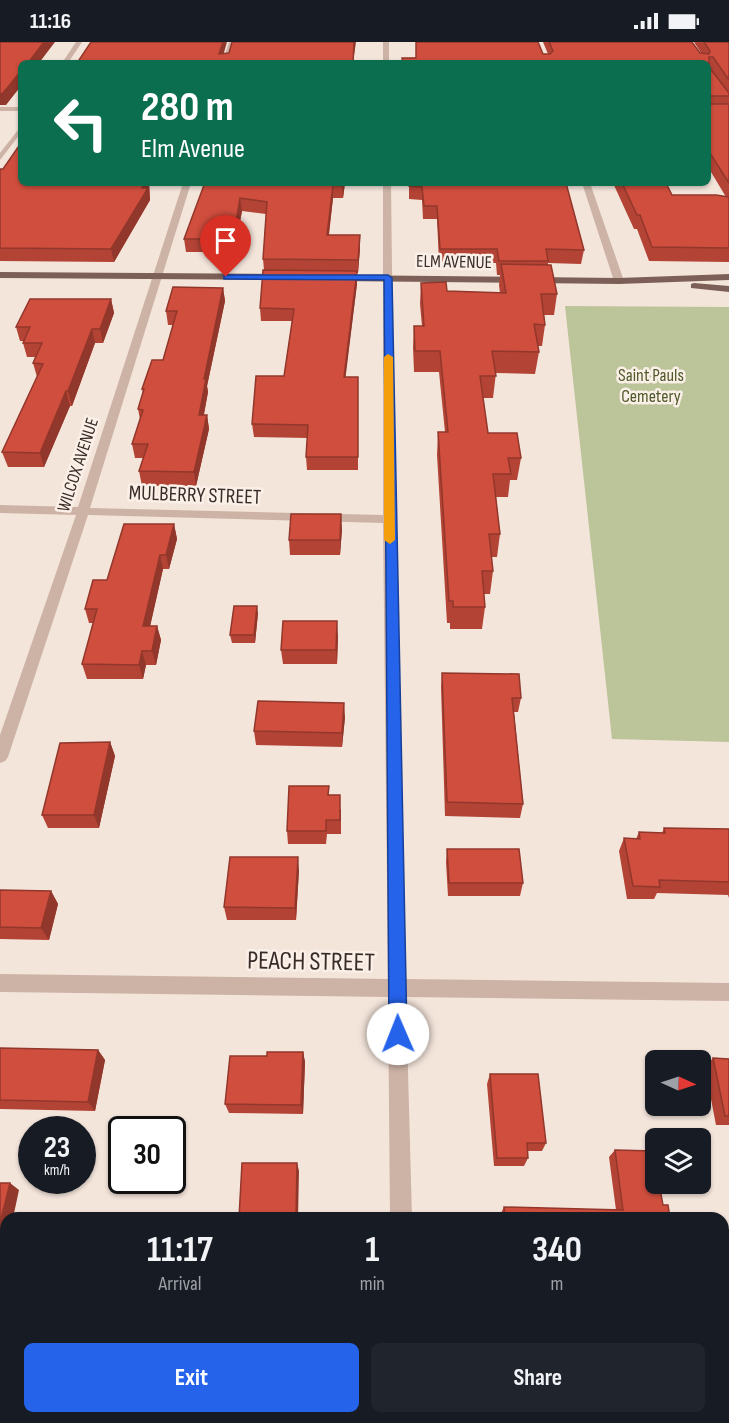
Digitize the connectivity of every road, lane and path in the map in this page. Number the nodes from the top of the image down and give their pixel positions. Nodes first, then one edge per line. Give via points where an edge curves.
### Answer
1 (79, 42) edge
2 (232, 42) edge
3 (386, 42) edge
4 (67, 60) edge
5 (226, 60) edge
6 (386, 60) edge
7 (0, 109) edge
8 (18, 109) edge
9 (18, 132) edge
10 (0, 158) edge
11 (186, 186) edge
12 (387, 186) edge
13 (587, 186) edge
14 (0, 275) edge
15 (157, 276) junction
16 (296, 277) edge
17 (729, 277) edge
18 (330, 278) edge
19 (388, 278) junction
20 (619, 281) junction
21 (729, 289) edge
22 (0, 509) edge
23 (82, 511) junction
24 (389, 519) junction
25 (0, 757) edge
26 (0, 983) edge
27 (397, 988) junction
28 (729, 992) edge
29 (401, 1212) edge

1 - 4 street
2 - 5 street
3 - 6 street
7 - 8 street
9 - 10 street
11 - 15 street, WILCOX AVENUE
12 - 19 street
13 - 20 street
14 - 15 main road
15 - 16 main road
15 - 23 street, WILCOX AVENUE
17 - 20 main road, ELM AVENUE
18 - 19 main road, ELM AVENUE
19 - 20 main road, ELM AVENUE
19 - 24 street
20 - 21 main road, ELM AVENUE
22 - 23 street, MULBERRY STREET
23 - 24 street, MULBERRY STREET
23 - 25 street, WILCOX AVENUE
24 - 27 street
26 - 27 street, PEACH STREET
27 - 28 street, PEACH STREET
27 - 29 street

